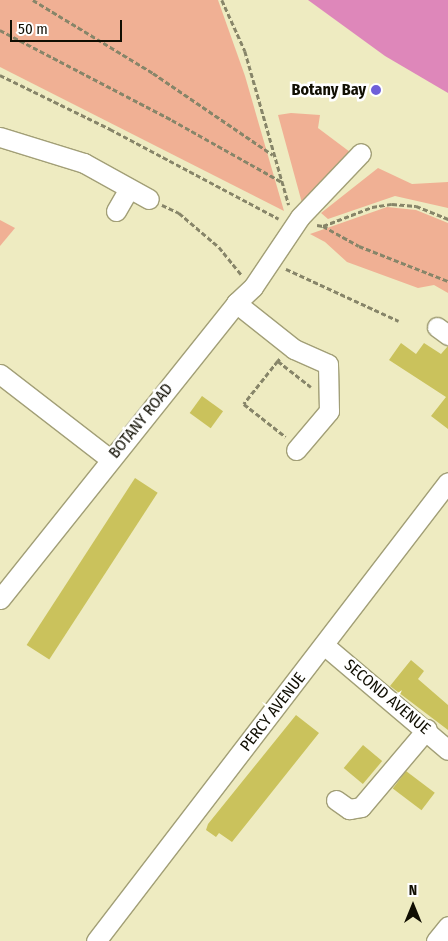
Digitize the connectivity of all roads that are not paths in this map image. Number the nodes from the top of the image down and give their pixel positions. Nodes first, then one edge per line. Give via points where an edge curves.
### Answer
1 (0, 137) edge
2 (361, 153) dead end
3 (128, 190) junction
4 (149, 199) road end
5 (116, 211) dead end
6 (236, 303) junction
7 (0, 374) edge
8 (295, 447) road end
9 (110, 460) junction
10 (448, 482) edge
11 (0, 599) edge
12 (324, 645) junction
13 (427, 729) junction
14 (448, 750) edge
15 (336, 800) dead end
16 (448, 926) edge
17 (96, 941) edge
18 (436, 941) edge

1 - 3 street via 84,163
2 - 6 street, BOTANY ROAD via 297,222 253,287
3 - 4 street
3 - 5 street
6 - 8 street via 294,349 328,364 329,411
6 - 9 street, BOTANY ROAD
7 - 9 street
9 - 11 street, BOTANY ROAD
10 - 12 street, PERCY AVENUE
12 - 13 street, SECOND AVENUE
12 - 17 street, PERCY AVENUE
13 - 14 street, SECOND AVENUE
13 - 15 street via 361,807 349,809
16 - 18 street

